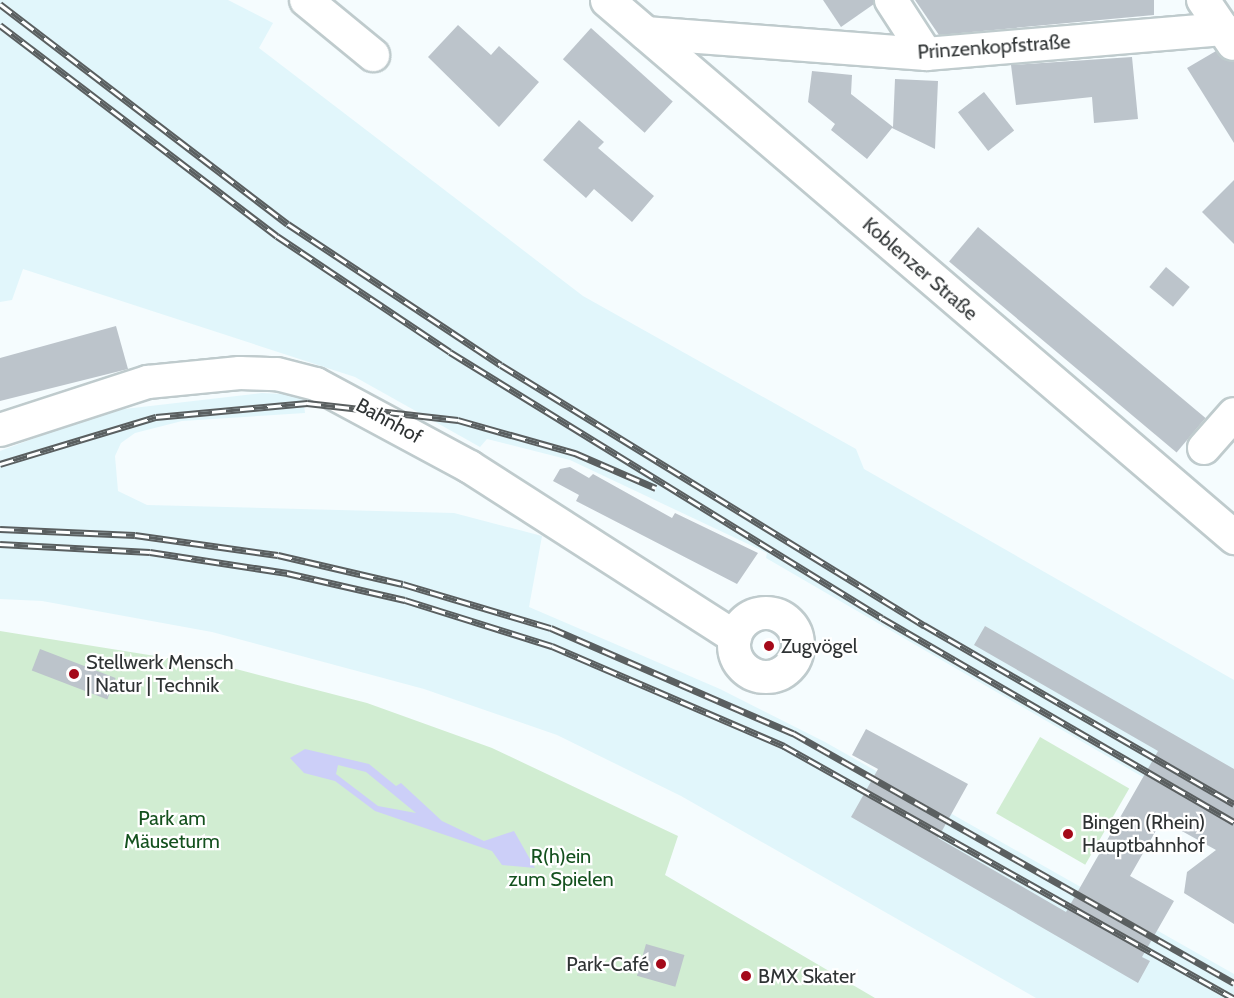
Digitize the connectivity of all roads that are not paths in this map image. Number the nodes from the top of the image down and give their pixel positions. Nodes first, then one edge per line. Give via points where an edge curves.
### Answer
1 (306, 0) edge
2 (607, 0) edge
3 (891, 0) edge
4 (1203, 0) edge
5 (645, 33) junction
6 (1230, 37) edge
7 (927, 54) junction
8 (374, 55) dead end
9 (1234, 414) edge
10 (0, 430) edge
11 (1204, 448) dead end
12 (1234, 537) edge
13 (735, 637) dead end

1 - 8 street
2 - 5 main road, Koblenzer Straße
3 - 7 street
4 - 6 street
5 - 7 street, Prinzenkopfstraße
5 - 12 main road, Koblenzer Straße
6 - 7 street, Prinzenkopfstraße
9 - 11 street
10 - 13 street, Bahnhof via 148,382 240,373 277,374 316,384 470,467

